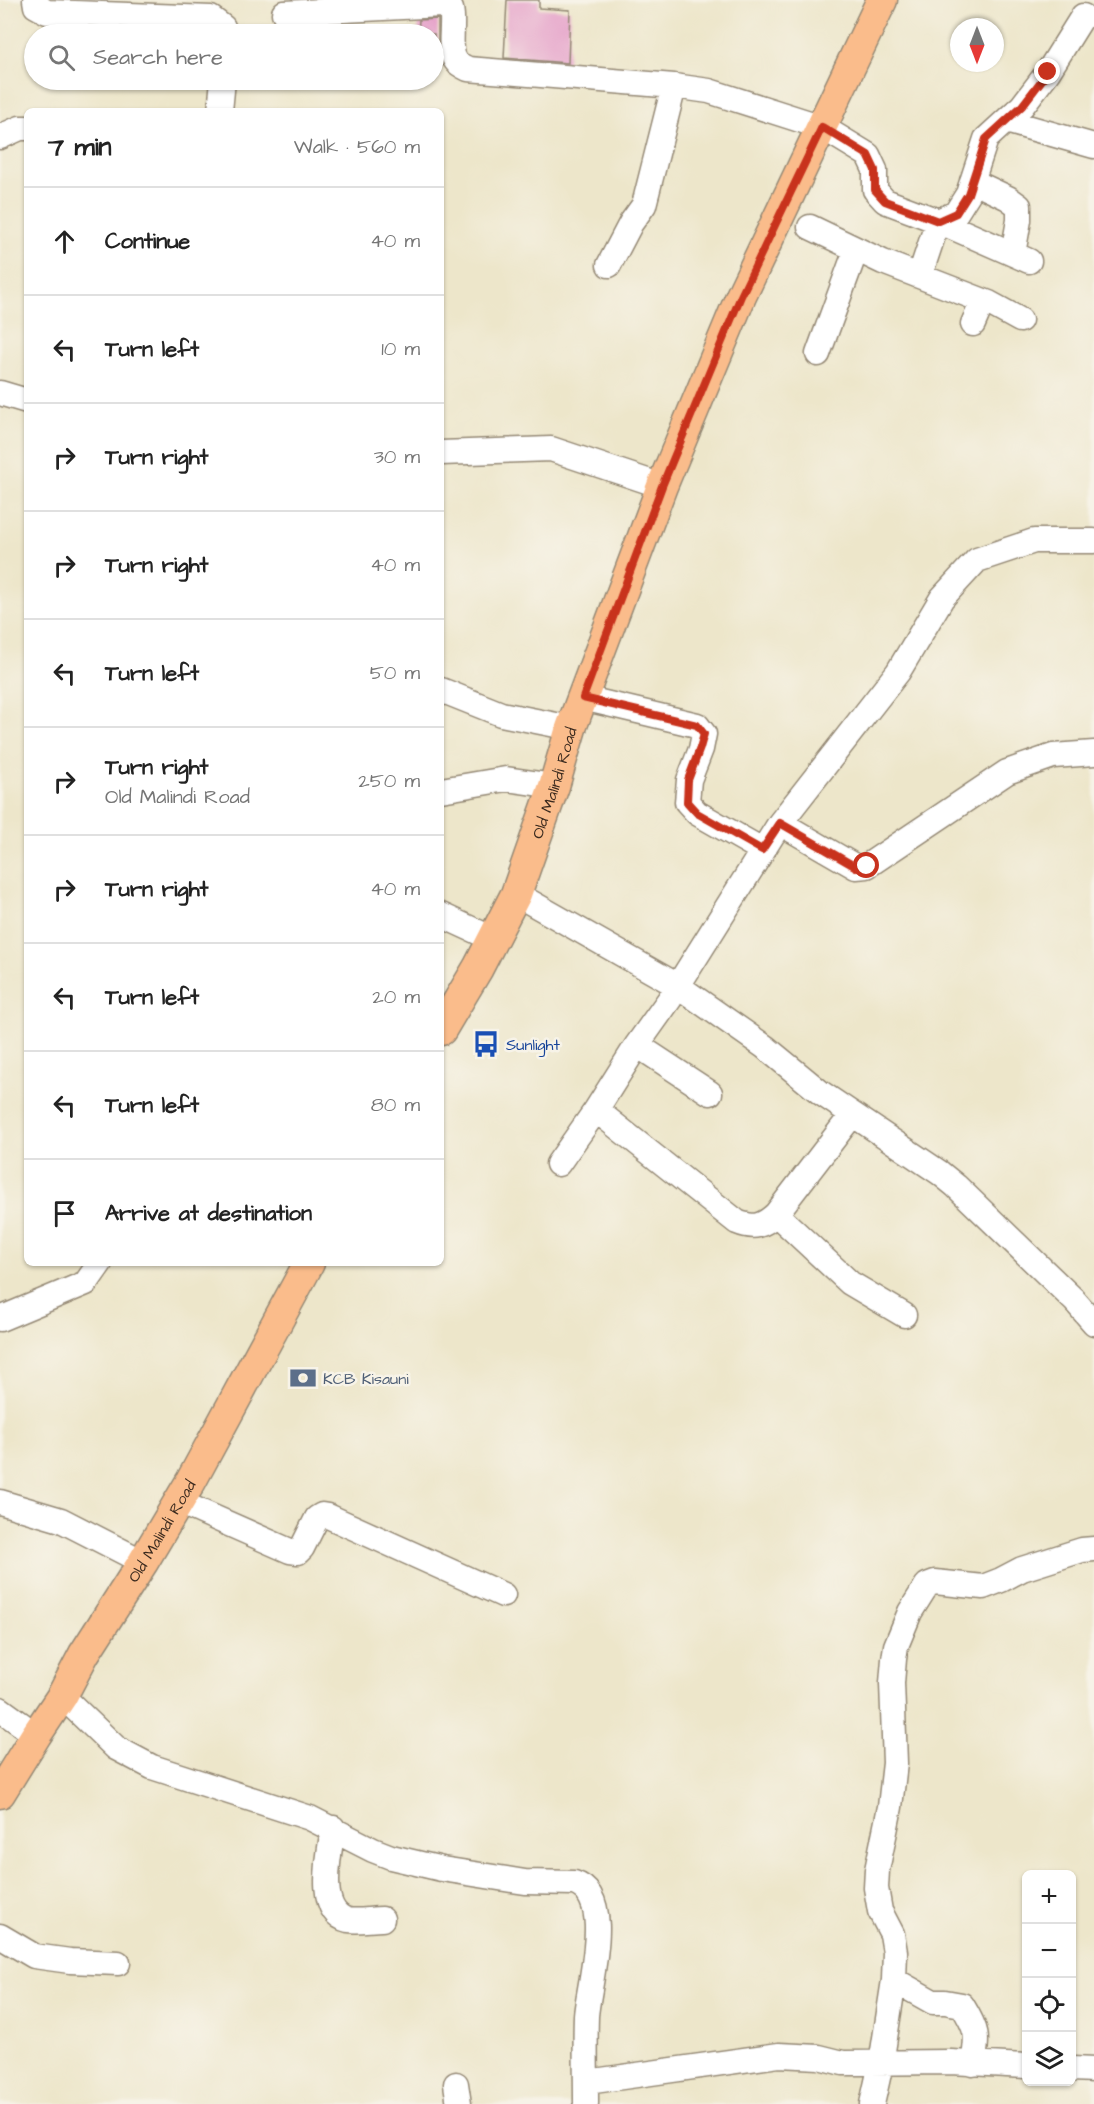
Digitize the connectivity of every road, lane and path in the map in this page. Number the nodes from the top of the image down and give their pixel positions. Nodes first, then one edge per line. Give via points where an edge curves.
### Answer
1 (35, 0) edge
2 (882, 0) edge
3 (284, 13) dead end
4 (1083, 16) dead end
5 (219, 24) edge
6 (674, 86) junction
7 (222, 90) edge
8 (220, 108) edge
9 (1006, 121) junction
10 (822, 127) junction
11 (24, 128) edge
12 (0, 137) edge
13 (1094, 146) edge
14 (972, 181) junction
15 (938, 221) junction
16 (810, 227) dead end
17 (856, 250) junction
18 (609, 265) dead end
19 (920, 275) junction
20 (982, 301) junction
21 (1020, 320) dead end
22 (973, 324) dead end
23 (818, 354) dead end
24 (0, 393) edge
25 (24, 400) edge
26 (444, 453) edge
27 (662, 486) junction
28 (1094, 541) edge
29 (444, 691) edge
30 (583, 698) junction
31 (571, 729) junction
32 (1094, 753) edge
33 (554, 786) junction
34 (444, 789) edge
35 (780, 823) junction
36 (762, 850) junction
37 (516, 894) junction
38 (444, 916) edge
39 (493, 939) junction
40 (678, 986) junction
41 (449, 1003) edge
42 (444, 1020) edge
43 (637, 1045) junction
44 (710, 1093) dead end
45 (596, 1110) junction
46 (852, 1115) junction
47 (558, 1164) dead end
48 (776, 1214) junction
49 (98, 1266) edge
50 (307, 1266) edge
51 (904, 1315) dead end
52 (0, 1319) edge
53 (1094, 1323) edge
54 (179, 1502) junction
55 (2, 1506) edge
56 (1094, 1549) edge
57 (143, 1562) junction
58 (503, 1595) dead end
59 (62, 1696) junction
60 (0, 1710) edge
61 (36, 1735) junction
62 (0, 1793) edge
63 (333, 1828) junction
64 (382, 1918) dead end
65 (0, 1936) edge
66 (118, 1963) dead end
67 (894, 1980) junction
68 (881, 2064) junction
69 (973, 2064) junction
70 (1022, 2066) edge
71 (1076, 2069) edge
72 (1094, 2070) edge
73 (586, 2093) edge
74 (872, 2104) edge

1 - 5 street via 36,6 47,12 211,18
2 - 10 main road, Old Malindi Road
3 - 6 street via 442,5 451,9 453,17 452,50 456,61 468,69
4 - 9 street via 1048,72
6 - 10 street via 709,91
6 - 18 street via 644,205
7 - 8 street
9 - 13 street
9 - 14 street via 986,139
10 - 15 street via 868,155 875,170 875,190 885,201
10 - 27 main road, Old Malindi Road via 741,296
11 - 12 street
14 - 15 street via 956,213
14 - 15 street via 1018,206 1021,258
15 - 19 street
16 - 17 street
17 - 19 street
17 - 23 street
19 - 20 street
20 - 21 street
20 - 22 street
24 - 25 street
26 - 27 street via 551,449
27 - 30 main road, Old Malindi Road
28 - 35 street via 1034,541 977,560 942,598 898,672
29 - 31 street via 501,714
30 - 31 main road, Old Malindi Road
30 - 36 street via 697,725 704,734 688,780 687,802 697,813
31 - 33 main road, Old Malindi Road
32 - 35 street via 1053,756 1007,772 867,866 856,867
33 - 34 street via 506,779
33 - 37 main road, Old Malindi Road
35 - 36 street
36 - 40 street
37 - 39 main road, Old Malindi Road
37 - 40 street
38 - 39 street
39 - 41 main road, Old Malindi Road via 478,968
40 - 43 street
40 - 46 street
41 - 42 main road, Old Malindi Road
43 - 44 street
43 - 45 street
45 - 47 street
45 - 48 street via 737,1222 757,1227
46 - 48 street
46 - 53 street via 956,1186
48 - 51 street via 850,1283
49 - 52 street via 86,1283
50 - 54 main road, Old Malindi Road
54 - 57 main road, Old Malindi Road
54 - 58 street via 298,1552 317,1518 328,1516
55 - 57 street via 62,1520
56 - 67 street via 1022,1569 982,1587 930,1583 903,1626 896,1646 892,1683 895,1763 876,1888 880,1911 892,1934
57 - 59 main road, Old Malindi Road
59 - 61 main road, Old Malindi Road
59 - 63 street via 116,1748 152,1767
60 - 61 street
61 - 62 main road, Old Malindi Road
63 - 64 street via 329,1901 348,1920
63 - 73 street via 374,1850 411,1862 525,1882 574,1883 588,1892 597,1950 586,2014
65 - 66 street via 34,1956
67 - 68 street
67 - 69 street via 933,2002 962,2005 975,2026
68 - 69 street
68 - 73 street via 779,2055
68 - 74 street
69 - 70 street
71 - 72 street

